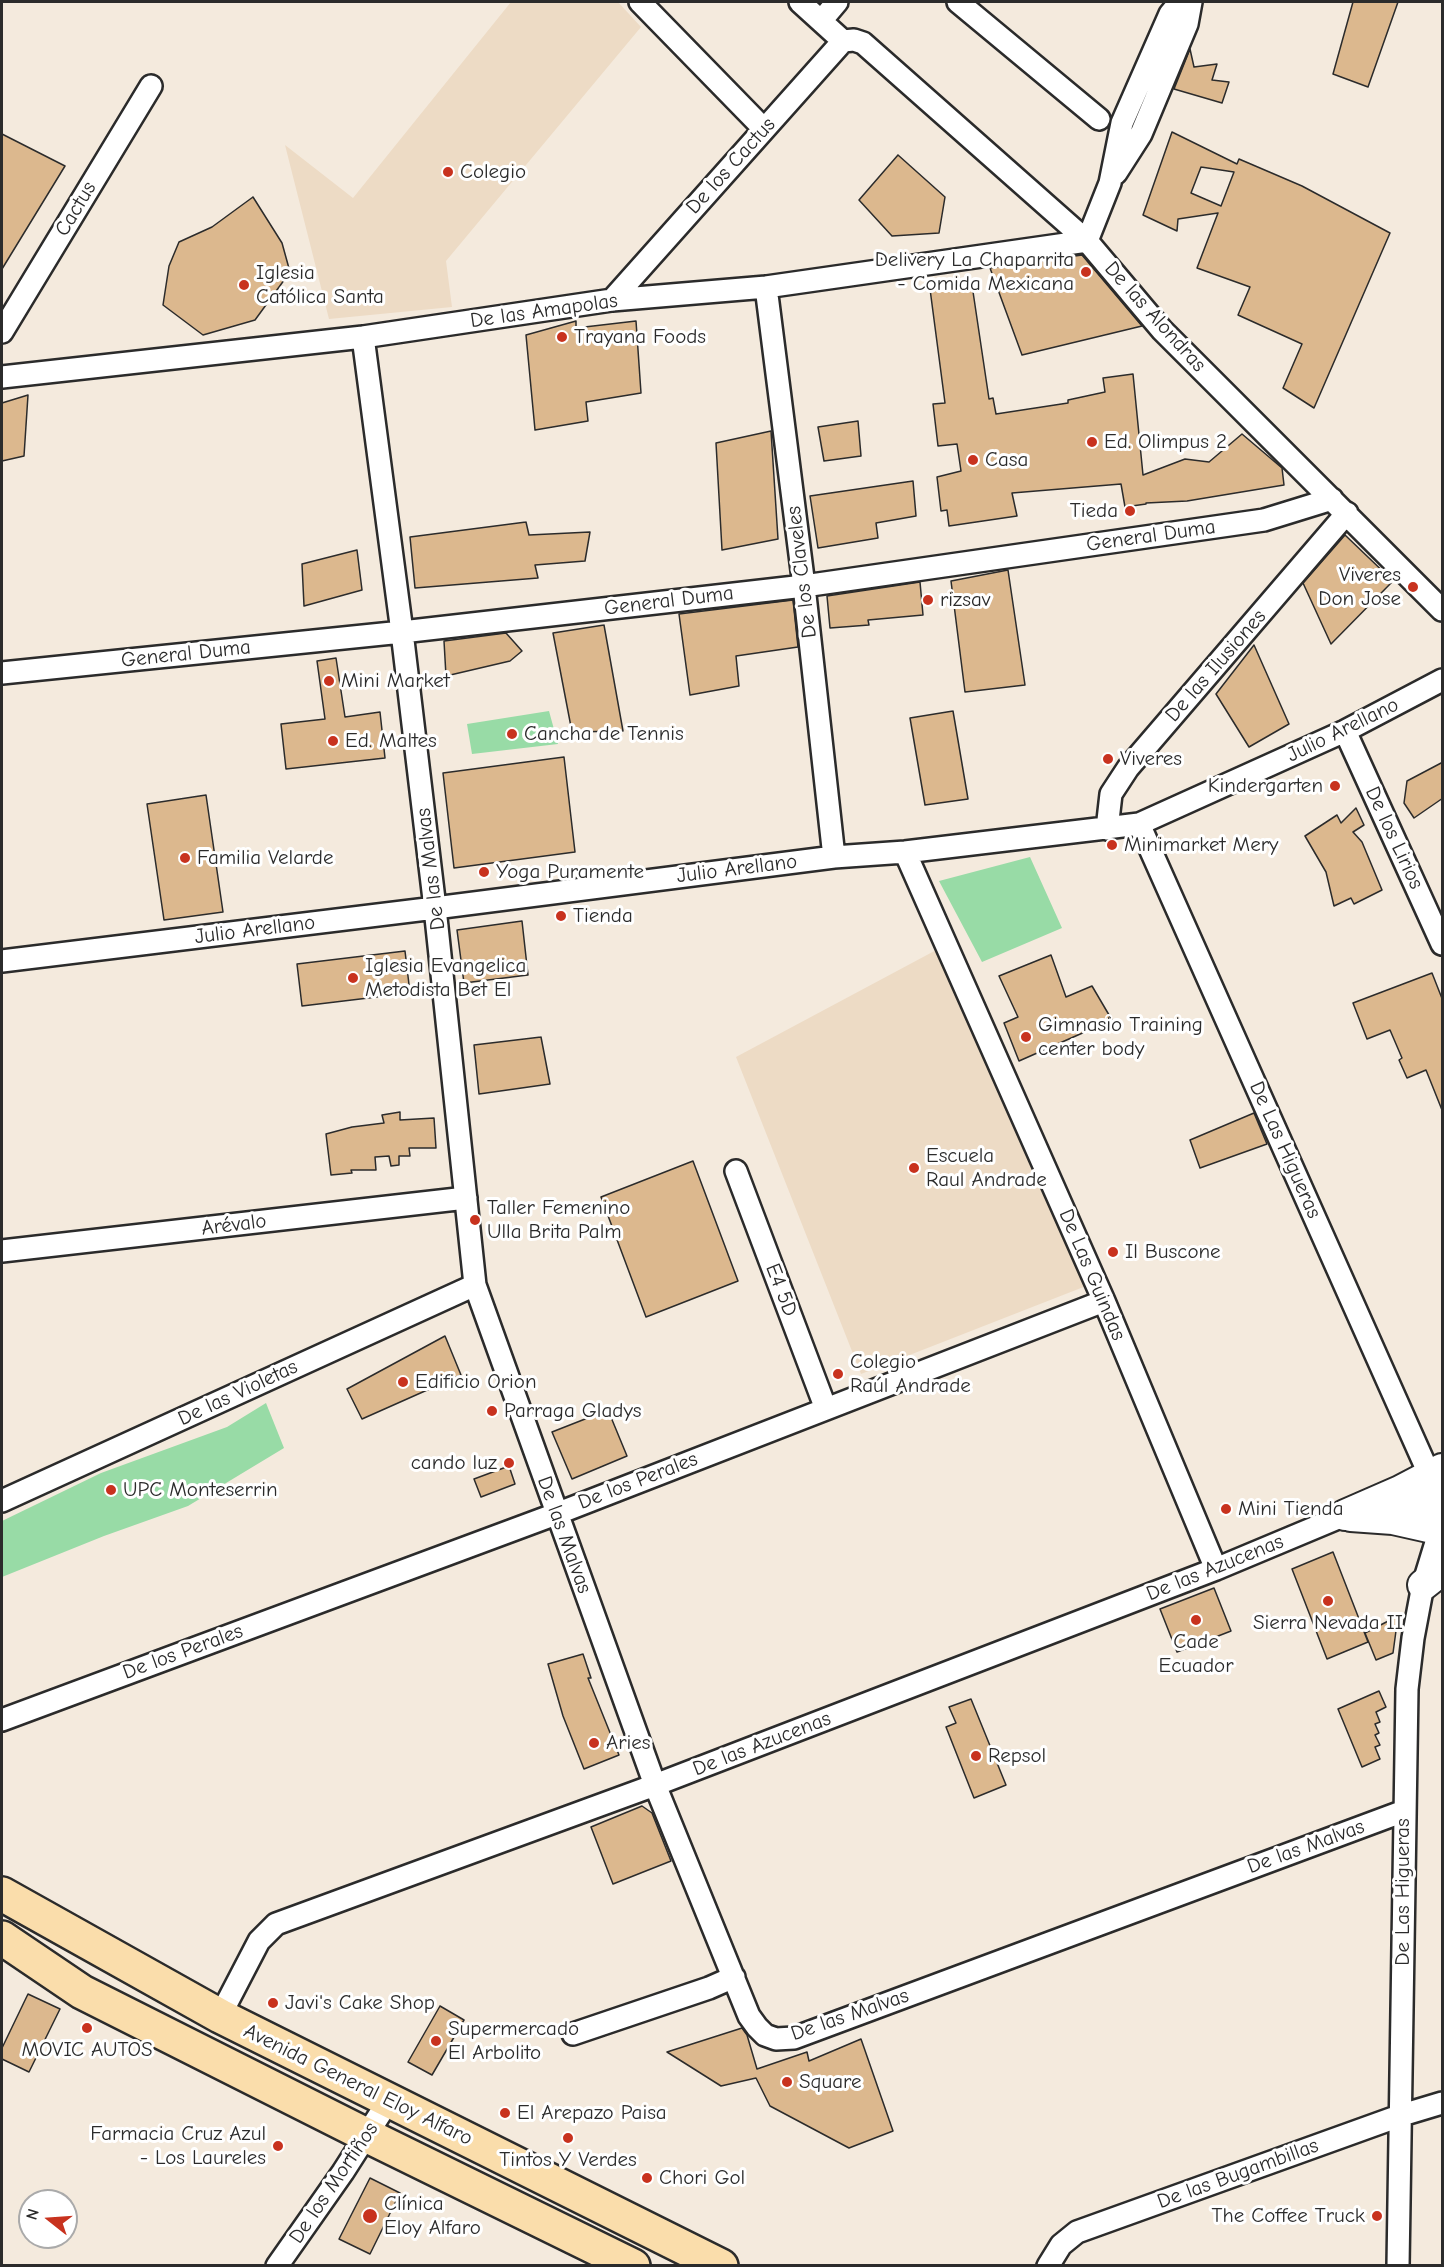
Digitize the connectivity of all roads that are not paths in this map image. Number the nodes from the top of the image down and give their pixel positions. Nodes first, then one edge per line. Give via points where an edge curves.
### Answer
1 (640, 2) edge
2 (800, 2) edge
3 (837, 2) edge
4 (958, 2) edge
5 (1180, 2) edge
6 (1191, 2) edge
7 (821, 21) junction
8 (849, 40) junction
9 (151, 86) dead end
10 (1099, 119) dead end
11 (764, 129) junction
12 (1110, 183) junction
13 (1087, 241) junction
14 (766, 287) junction
15 (612, 300) junction
16 (2, 332) edge
17 (363, 337) junction
18 (2, 377) edge
19 (1340, 506) junction
20 (804, 585) junction
21 (1443, 610) edge
22 (402, 632) junction
23 (2, 673) edge
24 (1443, 680) edge
25 (1344, 731) junction
26 (1139, 824) junction
27 (1107, 829) junction
28 (905, 852) junction
29 (834, 857) junction
30 (435, 908) junction
31 (1443, 944) edge
32 (2, 961) edge
33 (736, 1171) dead end
34 (466, 1198) junction
35 (2, 1251) edge
36 (475, 1285) junction
37 (1104, 1301) junction
38 (826, 1409) junction
39 (2, 1501) edge
40 (1440, 1505) edge
41 (556, 1514) junction
42 (1345, 1515) junction
43 (1216, 1569) junction
44 (1433, 1577) edge
45 (2, 1720) edge
46 (655, 1785) junction
47 (1404, 1811) junction
48 (2, 1894) edge
49 (2, 1938) edge
50 (734, 1977) junction
51 (220, 2016) junction
52 (573, 2034) dead end
53 (389, 2100) junction
54 (1443, 2103) edge
55 (1402, 2115) junction
56 (368, 2136) junction
57 (277, 2265) edge
58 (633, 2265) edge
59 (721, 2265) edge
60 (1048, 2265) edge
61 (1398, 2265) edge

1 - 11 street
2 - 7 street, De las Alondras
3 - 7 street
4 - 10 street
5 - 12 street via 1170,14 1122,123
6 - 12 street via 1187,24 1141,134
7 - 8 street, De las Alondras
8 - 11 street, De los Cactus
8 - 13 street, De las Alondras via 863,44
9 - 16 street, Cactus
11 - 15 street, De los Cactus
12 - 13 street
13 - 14 street, De las Amapolas
13 - 19 street, De las Alondras via 1162,330
14 - 15 street, De las Amapolas
14 - 20 street, De los Claveles
15 - 17 street, De las Amapolas
17 - 18 street, De las Amapolas
17 - 22 street, De las Malvas
19 - 20 street, General Duma
19 - 21 street, De las Alondras
19 - 27 street, De las Ilusiones via 1128,768 1111,794
20 - 22 street, General Duma
20 - 29 street, De los Claveles
22 - 23 street, General Duma
22 - 30 street, De las Malvas
24 - 25 street, Julio Arellano
25 - 26 street, Julio Arellano
25 - 31 street, De los Lirios
26 - 27 street, Julio Arellano
26 - 40 street, De Las Higueras
27 - 28 street, Julio Arellano
28 - 29 street, Julio Arellano
28 - 37 street, De Las Guindas
29 - 30 street, Julio Arellano
30 - 32 street, Julio Arellano
30 - 34 street, De las Malvas
33 - 38 street, E4 5D
34 - 35 street, Arévalo
34 - 36 street, De las Malvas
36 - 39 street, De las Violetas
36 - 41 street, De las Malvas
37 - 38 street, De los Perales
37 - 43 street, De Las Guindas
38 - 41 street, De los Perales
40 - 42 street, De las Azucenas via 1393,1519
40 - 42 street, De las Azucenas via 1400,1491
40 - 44 street, De Las Higueras
41 - 45 street, De los Perales
41 - 46 street, De las Malvas
42 - 43 street, De las Azucenas
43 - 46 street, De las Azucenas
44 - 47 street, De Las Higueras via 1413,1638 1407,1689
46 - 50 street, De las Malvas
46 - 51 street, De las Azucenas via 276,1923 259,1941
47 - 50 street, De las Malvas via 794,2038 765,2035 750,2016
47 - 55 street, De Las Higueras
48 - 51 main road, Avenida General Eloy Alfaro
49 - 56 main road, Avenida General Eloy Alfaro via 82,1992
50 - 52 street
51 - 53 main road, Avenida General Eloy Alfaro
53 - 56 street, De los Mortiños
53 - 59 main road, Avenida General Eloy Alfaro
54 - 55 street, De las Bugambillas
55 - 60 street, De las Bugambillas via 1077,2232 1060,2245
55 - 61 street, De Las Higueras
56 - 57 street, De los Mortiños
56 - 58 main road, Avenida General Eloy Alfaro

